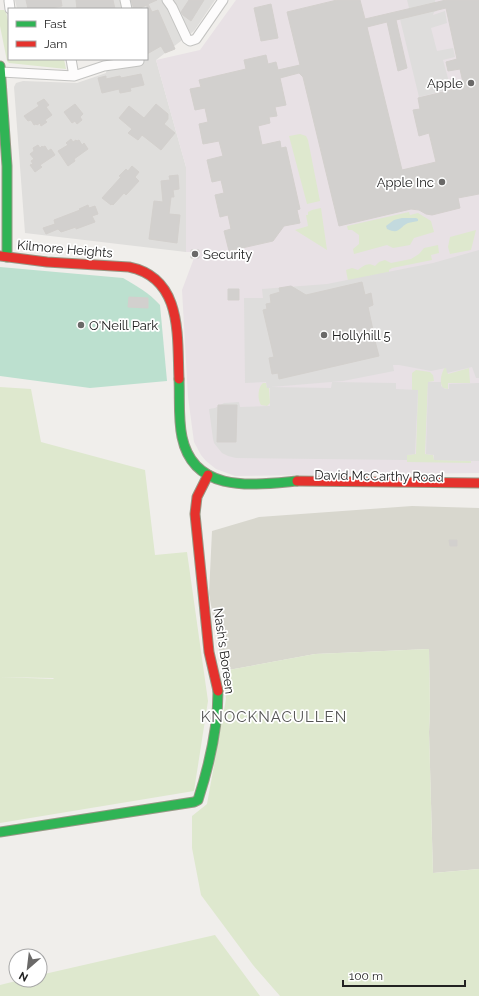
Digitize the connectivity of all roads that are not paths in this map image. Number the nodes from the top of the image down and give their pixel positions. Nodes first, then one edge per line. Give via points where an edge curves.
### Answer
1 (167, 0) edge
2 (223, 0) edge
3 (71, 60) edge
4 (140, 61) dead end
5 (104, 62) edge
6 (1, 69) edge
7 (74, 76) junction
8 (3, 256) edge
9 (128, 267) joint
10 (208, 475) junction
11 (278, 483) junction
12 (479, 483) edge
13 (479, 490) edge
14 (0, 832) edge

1 - 2 street via 190,41 196,39
3 - 7 street
4 - 5 street
5 - 7 street
6 - 7 street
6 - 8 street via 7,172
8 - 9 street, Kilmore Heights via 44,262
9 - 10 street, David McCarthy Road via 147,274 159,283 165,289 173,307 183,439 193,461
10 - 11 street, David McCarthy Road via 229,483
10 - 14 street, Nash's Boreen via 196,498 195,510 209,652 218,691 218,706 210,756 198,800
11 - 12 street, David McCarthy Road
11 - 13 street, David McCarthy Road via 296,487

